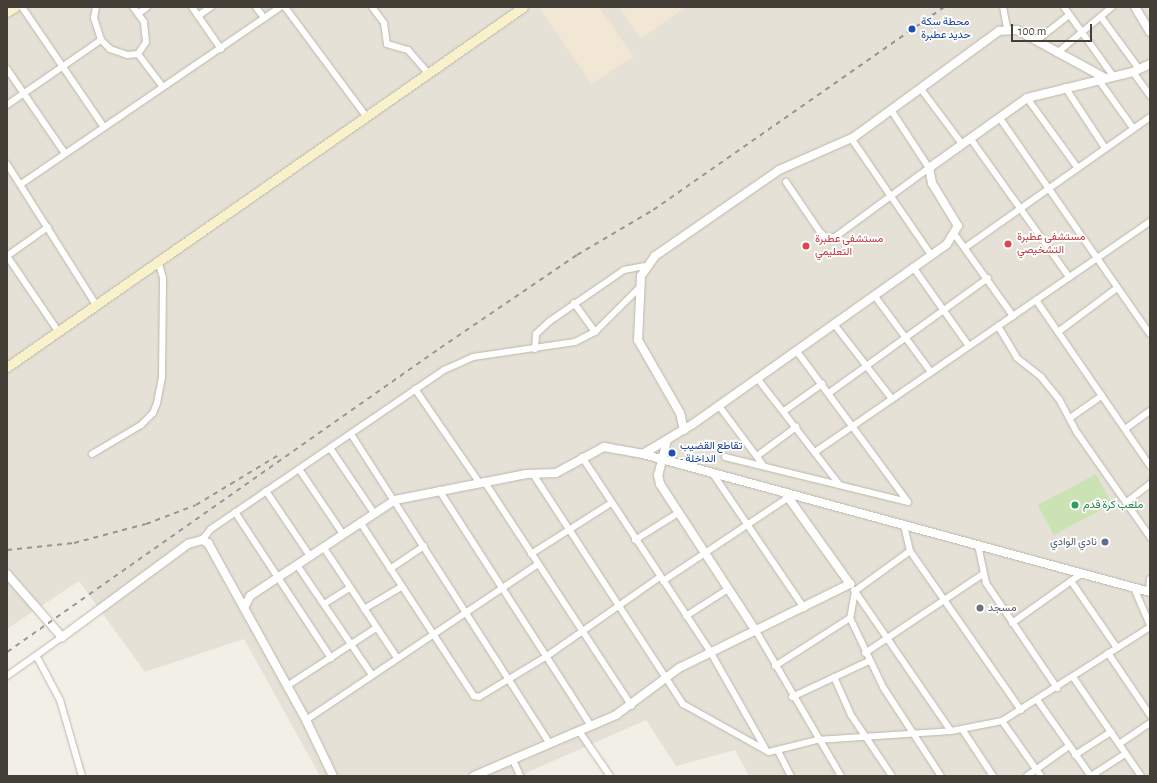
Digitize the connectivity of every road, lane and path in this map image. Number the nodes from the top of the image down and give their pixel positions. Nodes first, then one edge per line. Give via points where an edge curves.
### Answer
1 (22, 7) edge
2 (96, 7) edge
3 (133, 7) edge
4 (147, 7) edge
5 (192, 7) edge
6 (211, 7) edge
7 (256, 7) edge
8 (280, 7) edge
9 (285, 7) edge
10 (372, 7) edge
11 (523, 7) edge
12 (1003, 7) edge
13 (1064, 7) edge
14 (1112, 7) edge
15 (1135, 7) edge
16 (139, 13) junction
17 (1069, 14) junction
18 (198, 16) junction
19 (1101, 17) junction
20 (264, 18) junction
21 (1007, 28) junction
22 (1082, 32) junction
23 (1150, 32) edge
24 (101, 40) junction
25 (1036, 41) junction
26 (221, 49) junction
27 (1057, 53) junction
28 (138, 54) junction
29 (1150, 64) edge
30 (62, 66) junction
31 (7, 69) edge
32 (1136, 70) junction
33 (428, 73) junction
34 (1113, 76) junction
35 (1101, 78) junction
36 (163, 87) junction
37 (1064, 87) junction
38 (921, 90) junction
39 (24, 94) junction
40 (1150, 95) edge
41 (1027, 98) junction
42 (7, 105) edge
43 (892, 110) junction
44 (366, 116) junction
45 (1000, 117) junction
46 (1150, 117) edge
47 (104, 127) junction
48 (1133, 128) junction
49 (851, 138) junction
50 (970, 138) junction
51 (962, 144) junction
52 (1105, 148) junction
53 (64, 152) junction
54 (7, 164) edge
55 (1077, 167) junction
56 (929, 168) junction
57 (786, 182) dead end
58 (21, 184) junction
59 (1048, 188) junction
60 (892, 196) junction
61 (1019, 207) junction
62 (1149, 225) edge
63 (48, 227) junction
64 (955, 235) junction
65 (966, 247) junction
66 (931, 255) junction
67 (7, 256) edge
68 (1096, 259) junction
69 (158, 261) junction
70 (644, 266) junction
71 (913, 267) junction
72 (1069, 277) junction
73 (988, 278) junction
74 (1117, 288) junction
75 (638, 289) junction
76 (874, 295) junction
77 (1036, 300) junction
78 (574, 303) junction
79 (96, 305) junction
80 (944, 310) junction
81 (1013, 316) junction
82 (834, 324) junction
83 (998, 326) junction
84 (58, 331) junction
85 (594, 332) junction
86 (1058, 332) junction
87 (1150, 334) edge
88 (906, 338) junction
89 (969, 346) junction
90 (535, 349) junction
91 (796, 350) junction
92 (8, 365) edge
93 (867, 366) junction
94 (931, 372) junction
95 (758, 378) junction
96 (822, 384) junction
97 (415, 389) junction
98 (829, 393) junction
99 (1102, 396) junction
100 (892, 399) junction
101 (719, 406) junction
102 (784, 411) junction
103 (1150, 411) edge
104 (680, 414) junction
105 (1070, 418) junction
106 (693, 424) junction
107 (854, 425) junction
108 (796, 427) junction
109 (1125, 429) junction
110 (684, 430) junction
111 (351, 434) junction
112 (667, 440) junction
113 (330, 448) junction
114 (815, 452) junction
115 (92, 454) dead end
116 (643, 454) junction
117 (757, 456) junction
118 (582, 457) junction
119 (725, 457) dead end
120 (662, 460) junction
121 (763, 464) junction
122 (1150, 466) edge
123 (299, 469) junction
124 (533, 474) junction
125 (713, 474) junction
126 (481, 482) junction
127 (839, 484) junction
128 (1150, 484) edge
129 (439, 490) junction
130 (266, 491) junction
131 (787, 495) junction
132 (395, 500) junction
133 (1128, 501) junction
134 (610, 503) junction
135 (235, 512) junction
136 (374, 513) junction
137 (678, 513) junction
138 (360, 522) junction
139 (746, 524) junction
140 (904, 525) junction
141 (567, 531) junction
142 (343, 534) junction
143 (1150, 537) edge
144 (202, 540) junction
145 (636, 540) junction
146 (978, 545) junction
147 (424, 546) junction
148 (324, 548) junction
149 (910, 551) junction
150 (704, 553) junction
151 (531, 554) junction
152 (310, 556) junction
153 (297, 565) junction
154 (537, 565) junction
155 (390, 569) junction
156 (7, 574) edge
157 (983, 574) junction
158 (1081, 574) junction
159 (279, 576) junction
160 (662, 579) junction
161 (1150, 579) edge
162 (1071, 581) junction
163 (850, 584) junction
164 (502, 587) junction
165 (350, 588) junction
166 (401, 588) junction
167 (1134, 588) junction
168 (728, 589) junction
169 (855, 591) junction
170 (1150, 592) edge
171 (238, 594) junction
172 (250, 596) junction
173 (944, 600) junction
174 (324, 604) junction
175 (618, 604) junction
176 (245, 606) junction
177 (804, 608) junction
178 (364, 609) junction
179 (466, 611) junction
180 (686, 616) junction
181 (850, 618) junction
182 (1012, 623) junction
183 (1150, 626) edge
184 (376, 628) junction
185 (756, 631) junction
186 (581, 632) junction
187 (431, 635) junction
188 (62, 637) junction
189 (887, 638) junction
190 (351, 645) junction
191 (1117, 648) junction
192 (865, 652) junction
193 (711, 653) junction
194 (1108, 653) junction
195 (547, 656) junction
196 (37, 657) junction
197 (331, 658) junction
198 (397, 658) junction
199 (869, 661) junction
200 (775, 666) junction
201 (372, 675) junction
202 (7, 676) edge
203 (834, 677) junction
204 (1073, 677) junction
205 (666, 678) junction
206 (509, 680) junction
207 (287, 686) junction
208 (1056, 688) junction
209 (792, 697) junction
210 (1038, 701) junction
211 (632, 706) junction
212 (1021, 710) junction
213 (1150, 715) edge
214 (306, 720) junction
215 (1002, 720) junction
216 (1150, 723) edge
217 (592, 726) junction
218 (962, 729) junction
219 (579, 731) junction
220 (951, 731) junction
221 (1111, 732) junction
222 (914, 734) junction
223 (865, 737) junction
224 (817, 740) junction
225 (550, 744) junction
226 (1119, 744) junction
227 (1069, 746) junction
228 (766, 749) junction
229 (778, 751) junction
230 (1126, 754) junction
231 (1075, 755) junction
232 (513, 760) junction
233 (1036, 769) junction
234 (82, 776) edge
235 (333, 776) edge
236 (474, 776) edge
237 (520, 776) edge
238 (610, 776) edge
239 (791, 776) edge
240 (842, 776) edge
241 (892, 776) edge
242 (941, 776) edge
243 (993, 776) edge
244 (1027, 776) edge
245 (1041, 776) edge
246 (1091, 776) edge
247 (1141, 776) edge

1 - 30 street
2 - 24 street via 94,18
3 - 16 street
4 - 16 street
5 - 18 street
6 - 18 street
7 - 20 street
8 - 20 street
9 - 44 street
10 - 33 street via 384,22 387,44 408,50
11 - 33 main road
12 - 21 street
13 - 17 street
14 - 19 street
15 - 23 street
16 - 28 street via 146,42
17 - 22 street
17 - 25 street
18 - 26 street
19 - 22 street
19 - 32 street
20 - 26 street
21 - 25 street
21 - 38 street
22 - 27 street
22 - 34 street
24 - 28 street via 121,55
24 - 30 street
25 - 27 street
26 - 36 street
27 - 35 street
28 - 36 street
29 - 32 street
30 - 39 street
30 - 47 street
31 - 39 street
32 - 34 street
32 - 40 street
33 - 44 main road
34 - 35 street
35 - 37 street
35 - 48 street
36 - 47 street
37 - 41 street
37 - 52 street
38 - 43 street
38 - 51 street
39 - 42 street
39 - 53 street
41 - 45 street
41 - 55 street
43 - 49 street
43 - 56 street
44 - 69 main road
45 - 50 street
45 - 59 street
46 - 48 street
47 - 53 street
48 - 52 street
49 - 60 street
49 - 70 street via 772,174
50 - 51 street
50 - 61 street
51 - 56 street
52 - 55 street
53 - 58 street
54 - 58 street
55 - 59 street
56 - 60 street
56 - 64 street via 932,183 958,226
57 - 60 street via 820,232 831,238
58 - 63 street
59 - 61 street
59 - 68 street
60 - 66 street
61 - 65 street
61 - 72 street
62 - 68 street
63 - 67 street
63 - 79 street
64 - 65 street
64 - 66 street
65 - 73 street
66 - 71 street
67 - 84 street
68 - 72 street
68 - 74 street
69 - 79 main road
69 - 115 street via 163,278 162,378 155,408 141,425
70 - 75 street
70 - 78 street via 624,270
71 - 76 street
71 - 80 street
72 - 77 street
73 - 80 street
73 - 81 street
74 - 86 street
74 - 87 street
75 - 85 street
75 - 104 street via 640,349
76 - 82 street
76 - 88 street
77 - 81 street
77 - 86 street
78 - 85 street
78 - 90 street via 540,329 534,339
79 - 84 main road
80 - 88 street
80 - 89 street
81 - 83 street
82 - 91 street
82 - 93 street
83 - 89 street
83 - 105 street via 1017,358 1041,377
84 - 92 main road
85 - 90 street via 575,342
86 - 99 street
88 - 93 street
88 - 94 street
89 - 94 street
90 - 97 street via 473,357
91 - 95 street
91 - 96 street
93 - 98 street
93 - 100 street
94 - 100 street
95 - 101 street
95 - 102 street
96 - 98 street
96 - 102 street
97 - 111 street
97 - 126 street
98 - 107 street
99 - 105 street
99 - 109 street
100 - 107 street
101 - 106 street
101 - 117 street
102 - 108 street
103 - 109 street
104 - 106 street
104 - 110 street
105 - 133 street via 1078,434
106 - 110 street
107 - 114 street
107 - 127 street via 908,502
108 - 114 street
108 - 117 street
109 - 122 street
110 - 112 street
111 - 113 street
111 - 132 street
112 - 116 street
112 - 120 street
113 - 123 street
113 - 136 street
114 - 127 street
116 - 118 street via 604,447
116 - 120 street
117 - 121 street
118 - 124 street via 556,473
118 - 134 street
119 - 121 street
120 - 125 street
120 - 137 street via 658,479
121 - 127 street
123 - 130 street
123 - 142 street
124 - 126 street
124 - 141 street
125 - 131 street
125 - 139 street
126 - 129 street
126 - 151 street
128 - 133 street
129 - 132 street
129 - 164 street
130 - 135 street
130 - 152 street
131 - 139 street
131 - 140 street
131 - 163 street
132 - 136 street
132 - 147 street
133 - 143 street
134 - 141 street
134 - 145 street
135 - 144 street via 211,528
135 - 159 street
136 - 138 street
137 - 145 street
137 - 150 street
138 - 142 street
138 - 155 street
139 - 150 street
139 - 177 street
140 - 146 street
140 - 149 street
141 - 151 street
141 - 175 street
142 - 148 street
144 - 171 street via 213,548
144 - 188 street via 188,544
145 - 160 street
146 - 157 street
146 - 158 street
147 - 155 street
147 - 179 street
148 - 152 street
148 - 165 street
149 - 169 street
149 - 173 street
150 - 160 street
150 - 168 street
151 - 154 street
152 - 153 street
153 - 159 street
153 - 174 street
154 - 164 street
154 - 186 street
155 - 166 street
156 - 188 street
157 - 173 street
157 - 182 street
158 - 162 street
158 - 167 street
159 - 172 street
159 - 197 street
160 - 175 street
160 - 180 street
161 - 170 street
162 - 182 street
162 - 191 street
163 - 169 street
163 - 177 street
164 - 179 street
164 - 195 street
165 - 174 street
165 - 178 street
166 - 178 street
166 - 187 street
167 - 170 street
167 - 183 street
168 - 180 street
168 - 185 street
169 - 181 street
169 - 189 street
171 - 172 street
171 - 176 street
172 - 176 street
173 - 189 street
173 - 212 street
174 - 190 street
175 - 186 street
175 - 205 street
176 - 207 street
177 - 185 street
178 - 184 street
179 - 187 street
179 - 206 street
180 - 193 street
181 - 192 street
181 - 200 street
182 - 208 street
183 - 191 street
184 - 190 street
184 - 198 street
185 - 193 street
185 - 200 street
186 - 195 street
186 - 211 street
187 - 198 street
187 - 206 street via 474,696
188 - 196 street
189 - 192 street
189 - 220 street
190 - 197 street
190 - 201 street
191 - 194 street
192 - 199 street
193 - 205 street
193 - 228 street
194 - 204 street
194 - 213 street
195 - 206 street
195 - 217 street
196 - 202 street
196 - 234 street via 60,700
197 - 207 street
198 - 201 street
199 - 203 street
199 - 222 street
200 - 209 street
201 - 214 street
203 - 209 street
203 - 223 street
204 - 208 street
204 - 221 street
205 - 211 street
205 - 228 street via 690,710
206 - 225 street
207 - 214 street
208 - 210 street
209 - 224 street
210 - 212 street
210 - 227 street
211 - 217 street
212 - 215 street
214 - 235 street
215 - 218 street
215 - 233 street
216 - 226 street
217 - 219 street
218 - 220 street
218 - 243 street
219 - 225 street
219 - 238 street
220 - 222 street
221 - 226 street
221 - 231 street
222 - 223 street
222 - 242 street
223 - 224 street
223 - 241 street
224 - 229 street
224 - 240 street
225 - 232 street
226 - 230 street
227 - 231 street
227 - 233 street
228 - 229 street
229 - 239 street
230 - 246 street
230 - 247 street
231 - 246 street
232 - 236 street
232 - 237 street
233 - 244 street
233 - 245 street

